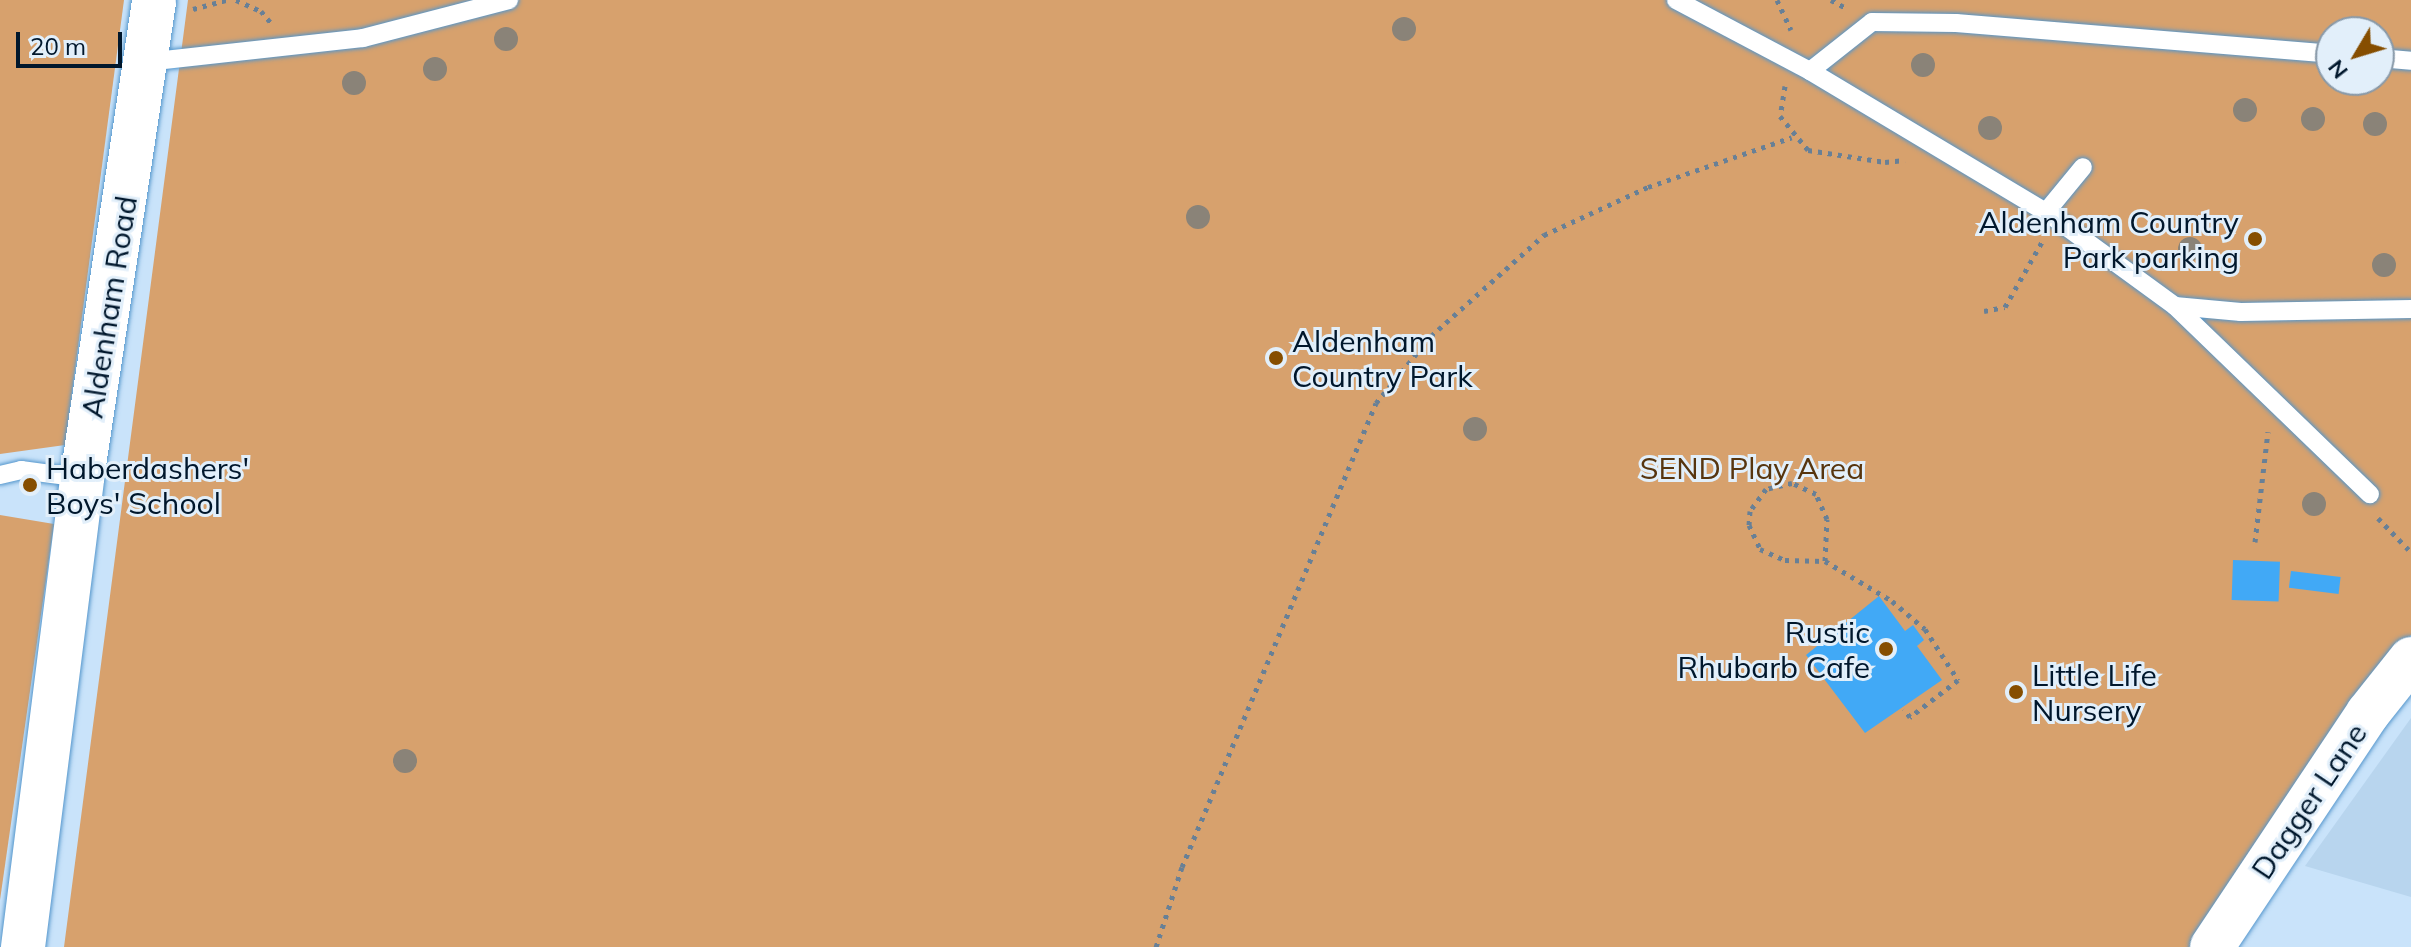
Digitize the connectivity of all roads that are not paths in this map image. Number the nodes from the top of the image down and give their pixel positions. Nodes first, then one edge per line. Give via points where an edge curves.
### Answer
1 (154, 0) edge
2 (509, 0) edge
3 (1676, 0) edge
4 (2315, 53) edge
5 (146, 62) junction
6 (1802, 67) junction
7 (2083, 167) dead end
8 (2050, 215) junction
9 (2175, 306) junction
10 (2411, 309) edge
11 (0, 475) edge
12 (82, 478) junction
13 (2370, 494) road end
14 (2411, 659) edge
15 (23, 947) edge
16 (2212, 947) edge

1 - 5 street, Aldenham Road
2 - 5 lane via 363,38
3 - 6 lane
4 - 6 lane via 1956,23 1872,22
5 - 12 street, Aldenham Road
6 - 8 lane
7 - 8 lane
8 - 9 lane
9 - 10 lane via 2241,312
9 - 13 lane
11 - 12 lane via 21,470
12 - 15 street, Aldenham Road
14 - 16 street, Dagger Lane via 2368,713

